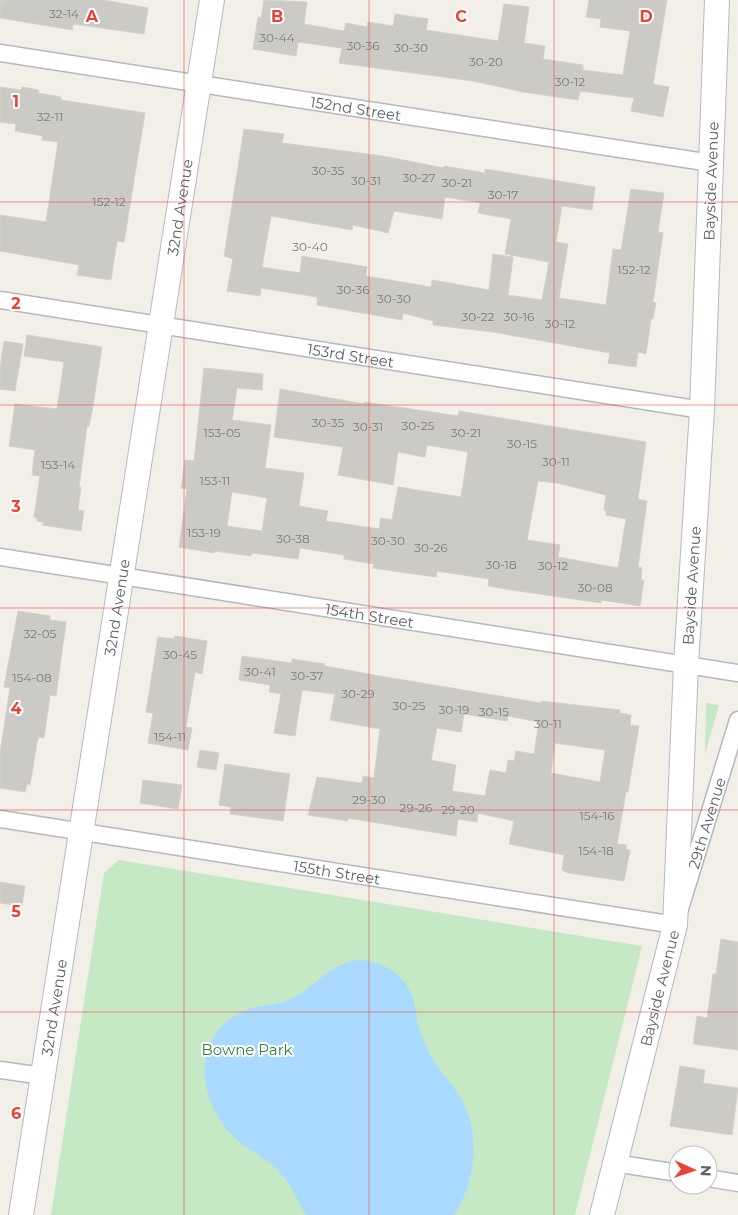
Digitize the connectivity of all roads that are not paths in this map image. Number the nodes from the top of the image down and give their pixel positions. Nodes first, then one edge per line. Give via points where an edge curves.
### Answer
1 (212, 0) edge
2 (717, 0) edge
3 (0, 53) edge
4 (198, 84) junction
5 (711, 163) junction
6 (0, 300) edge
7 (161, 326) junction
8 (702, 410) junction
9 (0, 557) edge
10 (121, 576) junction
11 (686, 665) junction
12 (738, 673) edge
13 (738, 720) edge
14 (0, 819) edge
15 (81, 832) junction
16 (675, 925) junction
17 (0, 1070) edge
18 (43, 1076) junction
19 (614, 1163) junction
20 (668, 1171) edge
21 (718, 1180) edge
22 (738, 1183) edge
23 (21, 1215) edge
24 (602, 1215) edge

1 - 4 street, 32nd Avenue
2 - 5 street, Bayside Avenue
3 - 4 street, 152nd Street
4 - 5 street, 152nd Street
4 - 7 street, 32nd Avenue
5 - 8 street, Bayside Avenue
6 - 7 street, 153rd Street
7 - 8 street, 153rd Street
7 - 10 street, 32nd Avenue
8 - 11 street, Bayside Avenue
9 - 10 street, 154th Street
10 - 11 street, 154th Street
10 - 15 street, 32nd Avenue
11 - 12 street, 154th Street
11 - 16 street, Bayside Avenue
13 - 16 street, 29th Avenue
14 - 15 street, 155th Street
15 - 16 street, 155th Street
15 - 18 street, 32nd Avenue
16 - 19 street, Bayside Avenue
17 - 18 street
18 - 23 street, 32nd Avenue
19 - 20 street
19 - 24 street
21 - 22 street

